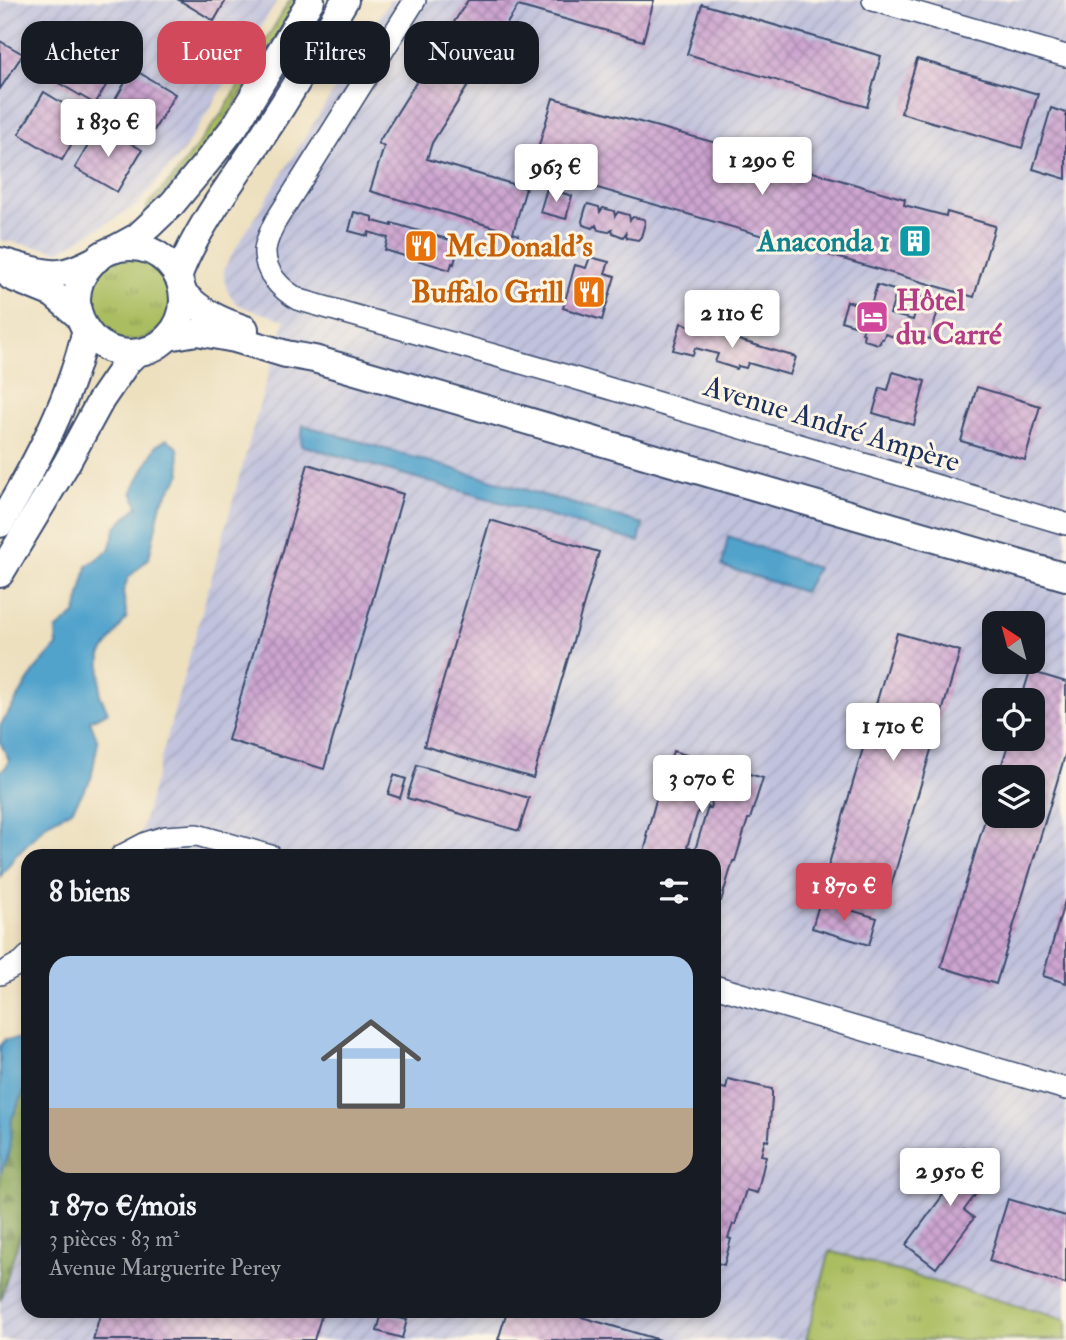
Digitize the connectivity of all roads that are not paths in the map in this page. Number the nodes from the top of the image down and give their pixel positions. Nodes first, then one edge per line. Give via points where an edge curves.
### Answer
1 (311, 0) edge
2 (345, 0) edge
3 (415, 0) edge
4 (873, 0) edge
5 (1066, 56) edge
6 (104, 255) junction
7 (0, 261) edge
8 (0, 272) edge
9 (181, 285) junction
10 (83, 323) junction
11 (168, 337) junction
12 (136, 353) junction
13 (314, 359) junction
14 (0, 524) edge
15 (1066, 524) edge
16 (0, 574) edge
17 (1066, 577) edge
18 (134, 849) edge
19 (246, 849) edge
20 (21, 963) edge
21 (0, 974) edge
22 (721, 988) edge
23 (1066, 1089) edge

1 - 6 main road via 235,127 206,163 151,225
2 - 9 main road via 185,258
3 - 15 street, Avenue André Ampère via 275,222 265,250 270,271 287,293
4 - 5 street
6 - 7 main road via 60,273
6 - 9 main road via 131,247 150,251 166,261
6 - 10 main road via 86,271 79,286 77,302
8 - 10 main road via 53,294
9 - 11 main road via 183,309
9 - 13 main road via 196,307
10 - 12 main road via 99,344 117,352
10 - 14 main road via 79,359 44,443
11 - 12 main road via 154,348
11 - 13 main road via 198,332
12 - 16 main road via 101,400
13 - 17 main road
18 - 19 street via 165,837 197,835
20 - 21 street
22 - 23 street

